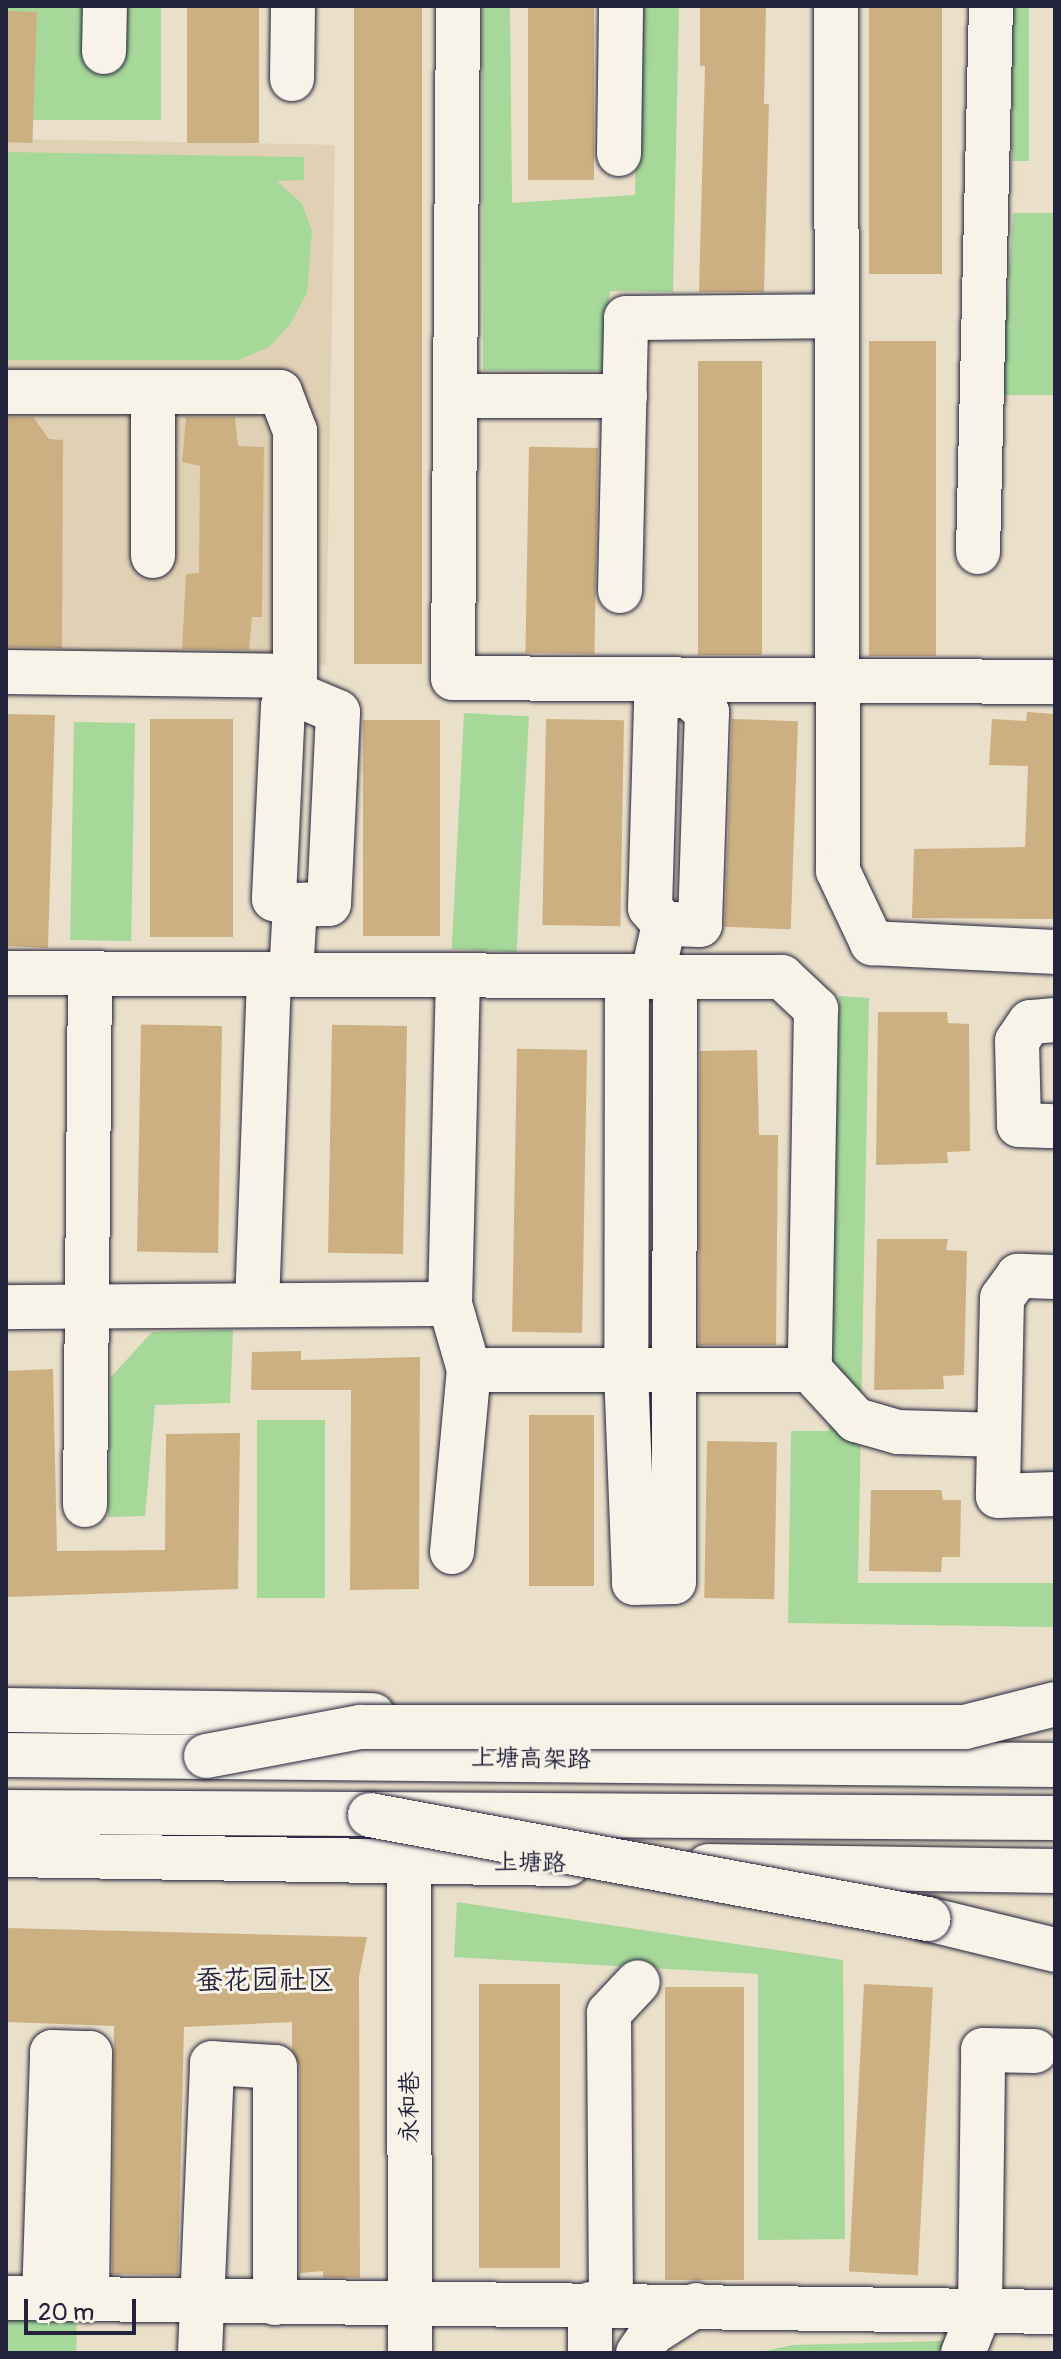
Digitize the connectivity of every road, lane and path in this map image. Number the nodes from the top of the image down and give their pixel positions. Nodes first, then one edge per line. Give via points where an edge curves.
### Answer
1 (105, 6) edge
2 (293, 6) edge
3 (458, 6) edge
4 (621, 6) edge
5 (836, 6) edge
6 (991, 6) edge
7 (104, 52) dead end
8 (292, 79) dead end
9 (619, 154) dead end
10 (837, 316) junction
11 (6, 392) edge
12 (153, 393) junction
13 (456, 396) junction
14 (625, 396) junction
15 (978, 552) dead end
16 (153, 556) dead end
17 (620, 591) dead end
18 (6, 672) edge
19 (838, 682) junction
20 (1055, 682) edge
21 (295, 905) dead end
22 (664, 924) dead end
23 (1055, 952) edge
24 (6, 973) edge
25 (90, 974) junction
26 (280, 975) junction
27 (458, 975) junction
28 (651, 977) junction
29 (1055, 1020) edge
30 (1055, 1126) edge
31 (1055, 1277) edge
32 (450, 1304) junction
33 (257, 1305) junction
34 (89, 1306) junction
35 (6, 1307) edge
36 (469, 1370) junction
37 (626, 1370) junction
38 (675, 1370) junction
39 (810, 1370) junction
40 (999, 1435) junction
41 (1055, 1494) edge
42 (85, 1505) dead end
43 (452, 1552) dead end
44 (1055, 1704) edge
45 (6, 1710) edge
46 (1055, 1724) edge
47 (6, 1755) edge
48 (206, 1756) junction
49 (1055, 1765) edge
50 (6, 1812) edge
51 (370, 1815) junction
52 (1055, 1818) edge
53 (6, 1855) edge
54 (409, 1862) junction
55 (1055, 1871) edge
56 (928, 1919) junction
57 (1055, 1923) edge
58 (1055, 1950) edge
59 (638, 1982) dead end
60 (1035, 2051) dead end
61 (25, 2299) edge
62 (87, 2300) junction
63 (410, 2301) junction
64 (201, 2302) junction
65 (275, 2303) junction
66 (601, 2304) junction
67 (696, 2305) junction
68 (980, 2310) junction
69 (1055, 2312) edge
70 (200, 2353) edge
71 (410, 2353) edge
72 (590, 2353) edge
73 (638, 2353) edge
74 (963, 2353) edge

1 - 7 main road
2 - 8 main road
3 - 13 main road
4 - 9 main road
5 - 10 main road
6 - 15 main road
10 - 14 main road via 626,318
10 - 19 main road
11 - 12 main road
12 - 16 main road
12 - 18 main road via 280,392 295,431 295,676
13 - 14 main road
13 - 19 main road via 453,678
14 - 17 main road
19 - 20 main road
19 - 23 main road via 838,871 872,943
21 - 26 main road
22 - 28 main road
24 - 25 main road
25 - 26 main road
25 - 34 main road
26 - 27 main road
26 - 33 main road
27 - 28 main road
27 - 32 main road
28 - 37 main road
28 - 38 main road
28 - 39 main road via 782,977 816,1009
29 - 30 main road via 1030,1022 1017,1041 1019,1125
31 - 40 main road via 1018,1276 1002,1298
32 - 33 main road
32 - 36 main road
33 - 34 main road
34 - 35 main road
34 - 42 main road
36 - 37 main road
36 - 43 main road
37 - 38 main road
37 - 38 main road via 634,1583 674,1582
38 - 39 main road
39 - 40 main road via 856,1420 898,1432
40 - 41 main road via 998,1496
44 - 48 main road, bridge via 965,1727 360,1727
45 - 46 main road
47 - 48 main road, 上塘高架路
48 - 49 main road, 上塘高架路, bridge
50 - 51 main road
51 - 52 main road, bridge
51 - 56 main road, bridge
53 - 54 main road, 上塘路
54 - 55 main road, 上塘路
54 - 63 main road, 永和巷
56 - 57 main road
56 - 58 main road
59 - 66 main road via 609,2013
60 - 68 main road via 983,2050
61 - 62 main road
61 - 62 main road via 52,2052 90,2053
62 - 64 main road
63 - 65 main road
63 - 66 main road
63 - 71 main road, 永和巷
64 - 65 main road
64 - 65 main road via 212,2063 275,2067
64 - 70 main road
66 - 67 main road
66 - 72 main road
67 - 68 main road
67 - 73 main road via 652,2333
68 - 69 main road
68 - 74 main road

